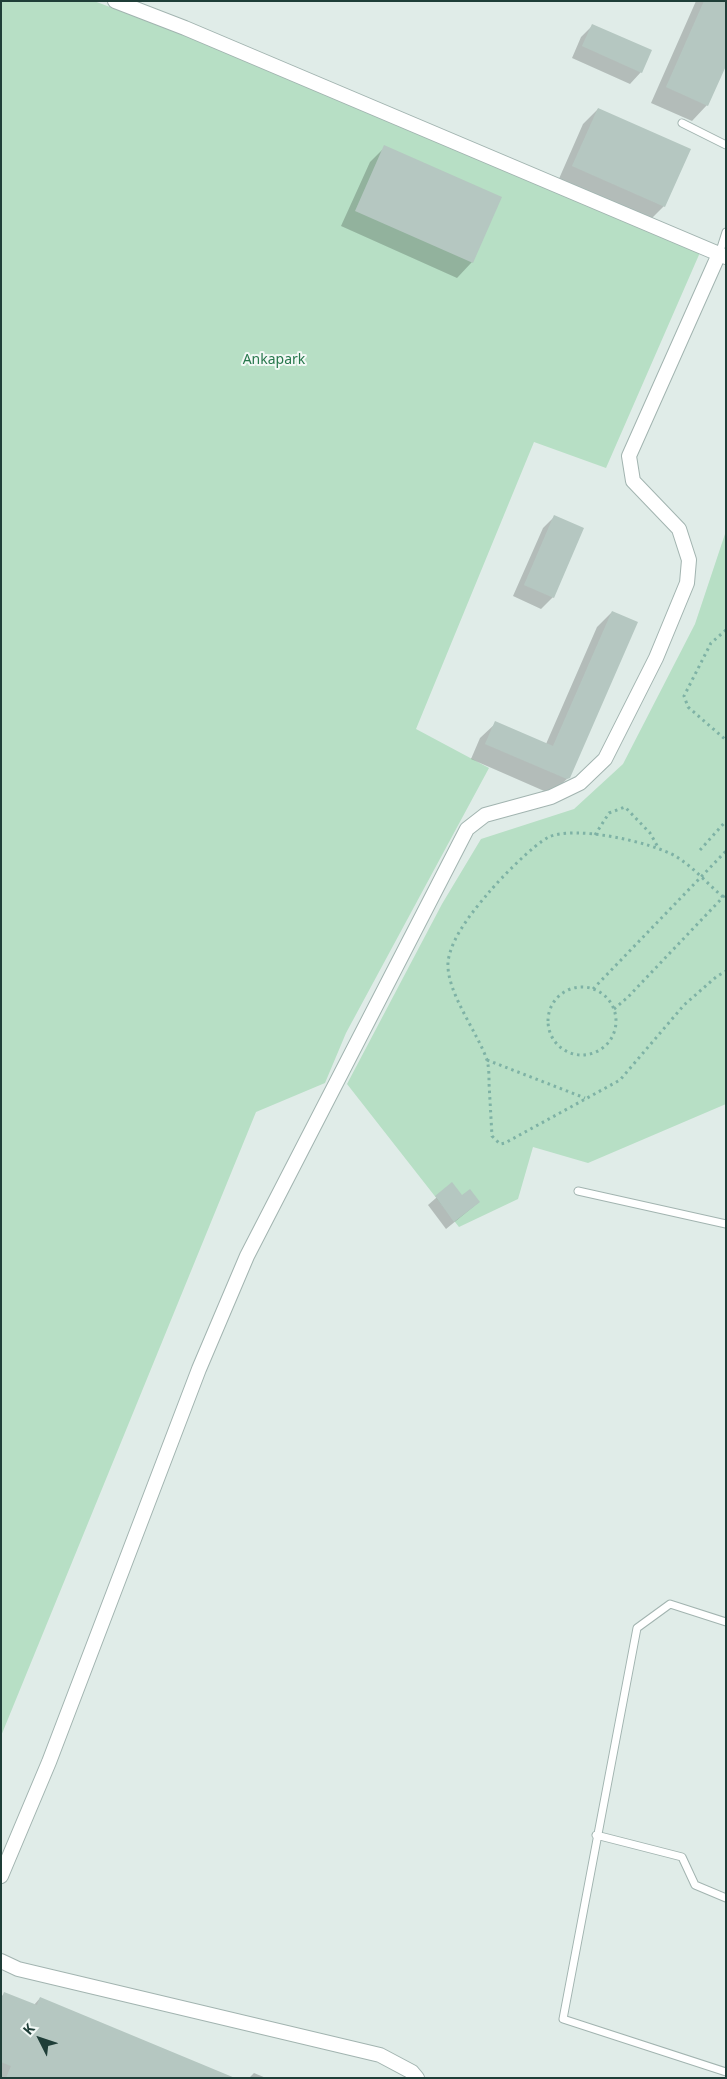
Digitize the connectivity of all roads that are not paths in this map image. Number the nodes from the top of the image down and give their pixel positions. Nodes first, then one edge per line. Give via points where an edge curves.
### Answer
1 (115, 1) edge
2 (682, 122) dead end
3 (726, 145) edge
4 (726, 232) edge
5 (722, 256) edge
6 (578, 1192) dead end
7 (726, 1224) edge
8 (726, 1622) edge
9 (596, 1835) junction
10 (1, 1876) edge
11 (726, 1898) edge
12 (1, 1961) edge
13 (726, 2072) edge
14 (417, 2078) edge

1 - 5 street
2 - 3 lane
4 - 5 lane
5 - 10 street via 629,456 633,481 679,529 690,560 687,583 656,658 605,759 580,783 551,797 485,815 467,830 247,1256 199,1369
6 - 7 lane
8 - 9 lane via 670,1604 637,1628
9 - 11 lane via 682,1857 695,1885
9 - 13 lane via 563,2019
12 - 14 street via 18,1969 380,2055

